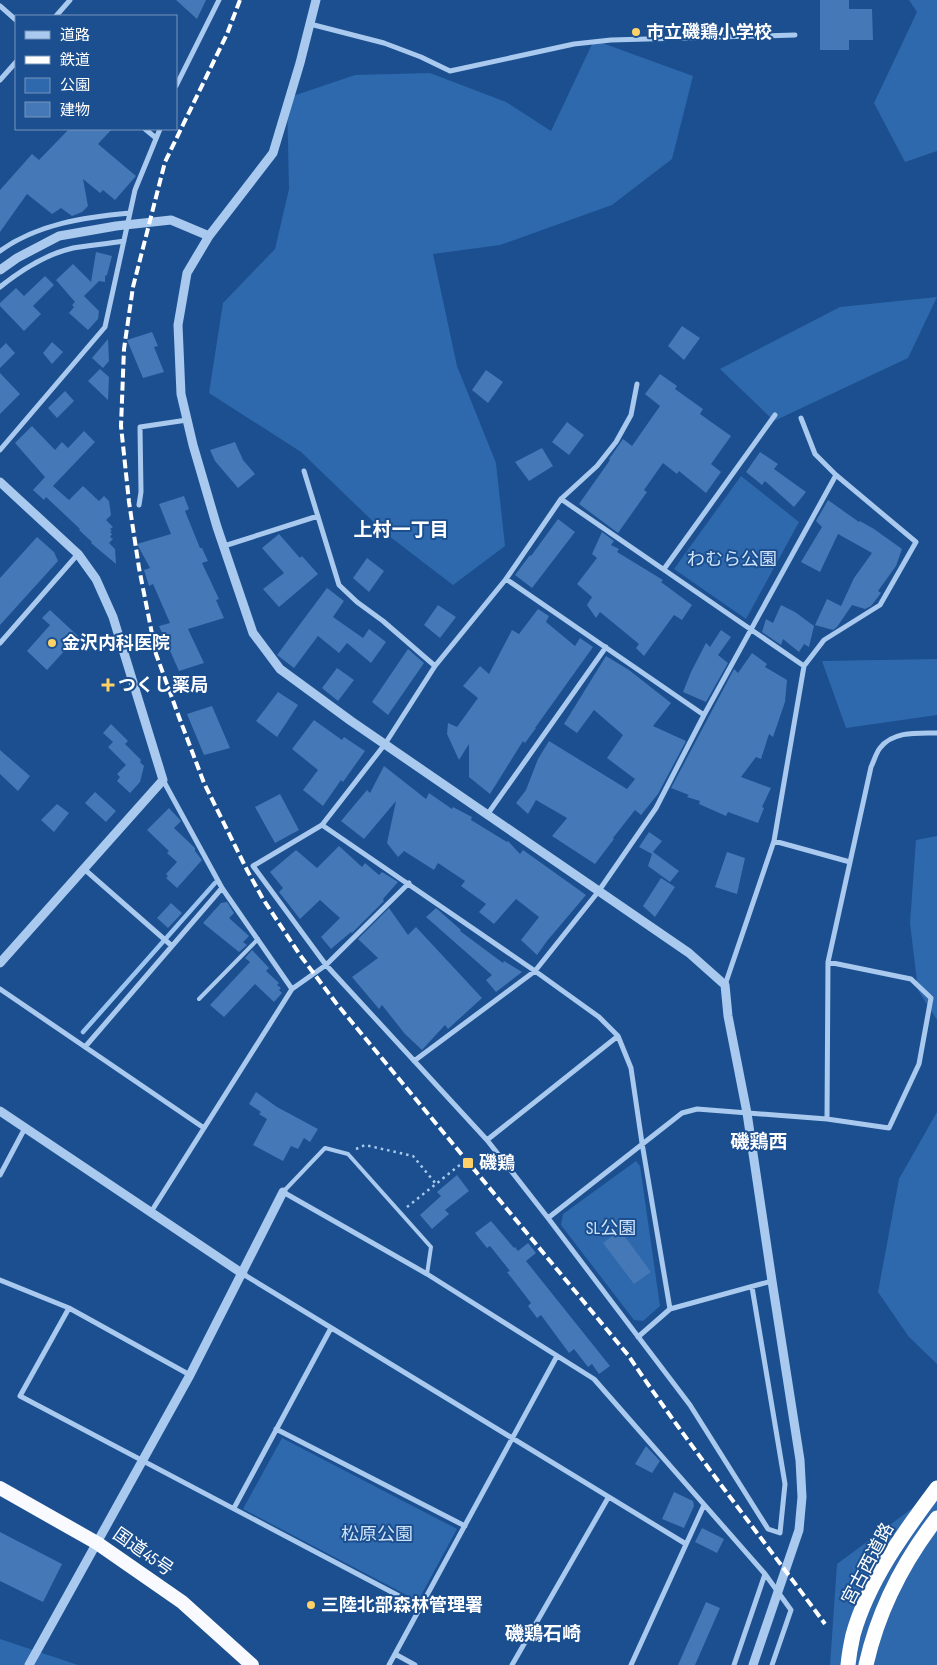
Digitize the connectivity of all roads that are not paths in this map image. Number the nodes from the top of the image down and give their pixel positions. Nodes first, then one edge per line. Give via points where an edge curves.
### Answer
1 (70, 0) edge
2 (219, 0) edge
3 (316, 0) edge
4 (0, 6) edge
5 (57, 15) edge
6 (15, 19) edge
7 (310, 24) junction
8 (796, 35) dead end
9 (15, 63) edge
10 (0, 80) edge
11 (178, 82) edge
12 (146, 130) edge
13 (160, 130) edge
14 (156, 138) junction
15 (130, 213) junction
16 (210, 236) junction
17 (124, 242) junction
18 (0, 251) edge
19 (0, 270) edge
20 (0, 287) edge
21 (638, 384) dead end
22 (775, 415) dead end
23 (801, 418) dead end
24 (187, 420) junction
25 (0, 450) edge
26 (304, 470) dead end
27 (836, 475) junction
28 (0, 482) edge
29 (561, 499) junction
30 (139, 505) dead end
31 (318, 516) junction
32 (224, 546) junction
33 (78, 554) junction
34 (664, 570) junction
35 (506, 579) junction
36 (751, 630) junction
37 (0, 643) edge
38 (606, 647) junction
39 (435, 666) junction
40 (804, 666) junction
41 (704, 715) junction
42 (937, 733) edge
43 (385, 744) junction
44 (163, 780) junction
45 (486, 815) junction
46 (322, 825) junction
47 (774, 841) junction
48 (850, 862) junction
49 (83, 868) junction
50 (409, 883) junction
51 (222, 888) junction
52 (598, 892) junction
53 (258, 939) junction
54 (172, 946) junction
55 (828, 962) junction
56 (0, 963) edge
57 (326, 965) junction
58 (535, 971) junction
59 (724, 985) junction
60 (292, 989) junction
61 (0, 990) edge
62 (199, 999) dead end
63 (618, 1036) junction
64 (85, 1047) junction
65 (414, 1061) junction
66 (0, 1111) edge
67 (747, 1113) junction
68 (827, 1119) junction
69 (25, 1128) junction
70 (204, 1128) junction
71 (487, 1140) junction
72 (642, 1143) junction
73 (0, 1175) edge
74 (283, 1192) junction
75 (151, 1212) junction
76 (548, 1218) junction
77 (243, 1274) junction
78 (428, 1274) junction
79 (0, 1280) edge
80 (772, 1282) junction
81 (752, 1287) junction
82 (69, 1308) junction
83 (670, 1309) junction
84 (330, 1328) junction
85 (638, 1337) junction
86 (558, 1356) junction
87 (190, 1375) junction
88 (276, 1429) junction
89 (512, 1438) junction
90 (144, 1460) junction
91 (0, 1488) edge
92 (937, 1488) edge
93 (608, 1498) junction
94 (704, 1505) junction
95 (234, 1508) junction
96 (937, 1518) edge
97 (465, 1526) junction
98 (97, 1543) junction
99 (686, 1544) junction
100 (765, 1574) junction
101 (420, 1607) junction
102 (395, 1654) junction
103 (29, 1665) edge
104 (252, 1665) edge
105 (389, 1665) edge
106 (415, 1665) edge
107 (512, 1665) edge
108 (631, 1665) edge
109 (734, 1665) edge
110 (753, 1665) edge
111 (772, 1665) edge
112 (848, 1665) edge
113 (866, 1665) edge

1 - 5 street
2 - 11 street
3 - 7 street
4 - 6 street
7 - 8 street via 384,43 450,71 574,44 611,40
7 - 16 street via 273,154
9 - 10 street
12 - 14 street
13 - 14 street
14 - 15 street via 135,190
15 - 17 street
15 - 18 street via 96,216 48,227 14,241
16 - 19 street via 171,220 116,226 59,236
16 - 24 street via 187,273 178,325 181,394
17 - 20 street via 71,249 41,260
17 - 25 street via 105,326
21 - 29 street via 631,415 616,442 597,466
22 - 34 street
23 - 27 street via 816,454
24 - 30 street via 140,426 142,492
24 - 32 street
26 - 31 street
27 - 36 street
27 - 40 street via 916,542 880,605 824,640
28 - 33 street
29 - 34 street
29 - 35 street
31 - 32 street
31 - 39 street via 338,585
32 - 43 street via 253,633 280,669
33 - 37 street
33 - 44 street via 96,579 113,618
34 - 36 street
35 - 38 street
35 - 39 street
36 - 40 street
36 - 41 street
38 - 41 street
38 - 45 street
39 - 43 street
40 - 47 street
41 - 52 street via 656,808
42 - 48 street via 894,736 880,748 871,767
43 - 45 street
43 - 46 street
44 - 49 street
44 - 51 street
45 - 52 street
46 - 50 street
46 - 57 street via 254,866
47 - 48 street
47 - 59 street
48 - 55 street
49 - 54 street
49 - 56 street
50 - 57 street
50 - 58 street
51 - 53 street
51 - 54 street
52 - 58 street
52 - 59 street via 689,953
53 - 60 street
53 - 62 lane
54 - 64 street
55 - 68 street
55 - 68 street via 911,979 931,998 919,1064 889,1128
57 - 60 street
57 - 65 street
58 - 63 street via 599,1017
58 - 65 street
59 - 67 street
60 - 70 street
61 - 64 street
63 - 71 street
63 - 72 street via 631,1068
64 - 70 street
65 - 71 street
66 - 69 street
67 - 68 street
67 - 72 street via 697,1109 682,1113
67 - 80 street
69 - 73 street
69 - 75 street
70 - 75 street
71 - 76 street
72 - 76 street
72 - 83 street
74 - 77 street
74 - 78 street
74 - 78 lane via 325,1148 348,1154 431,1248
75 - 77 street
76 - 85 street
77 - 84 street
77 - 87 street
78 - 86 street
79 - 82 street
80 - 81 street
80 - 110 street via 800,1460 802,1497 799,1530
81 - 83 street
81 - 85 street via 785,1484 780,1532 768,1529 690,1405
82 - 87 street
82 - 90 street via 20,1396
83 - 85 street
84 - 88 street
84 - 89 street
86 - 89 street
86 - 94 street via 594,1379
87 - 90 street
88 - 95 street
88 - 97 street
89 - 93 street
89 - 97 street
90 - 95 street
90 - 98 street
91 - 98 highway, 国道45号
92 - 112 highway, 宮古西道路 via 892,1552 867,1598 854,1634
93 - 99 street
93 - 107 street
94 - 99 street
94 - 100 street
95 - 101 street
96 - 113 highway, 宮古西道路 via 884,1605
97 - 101 street
98 - 103 street
98 - 104 highway, 国道45号 via 182,1602
99 - 108 street
100 - 109 street
100 - 111 street via 791,1610
101 - 102 street
102 - 105 street
102 - 106 street

